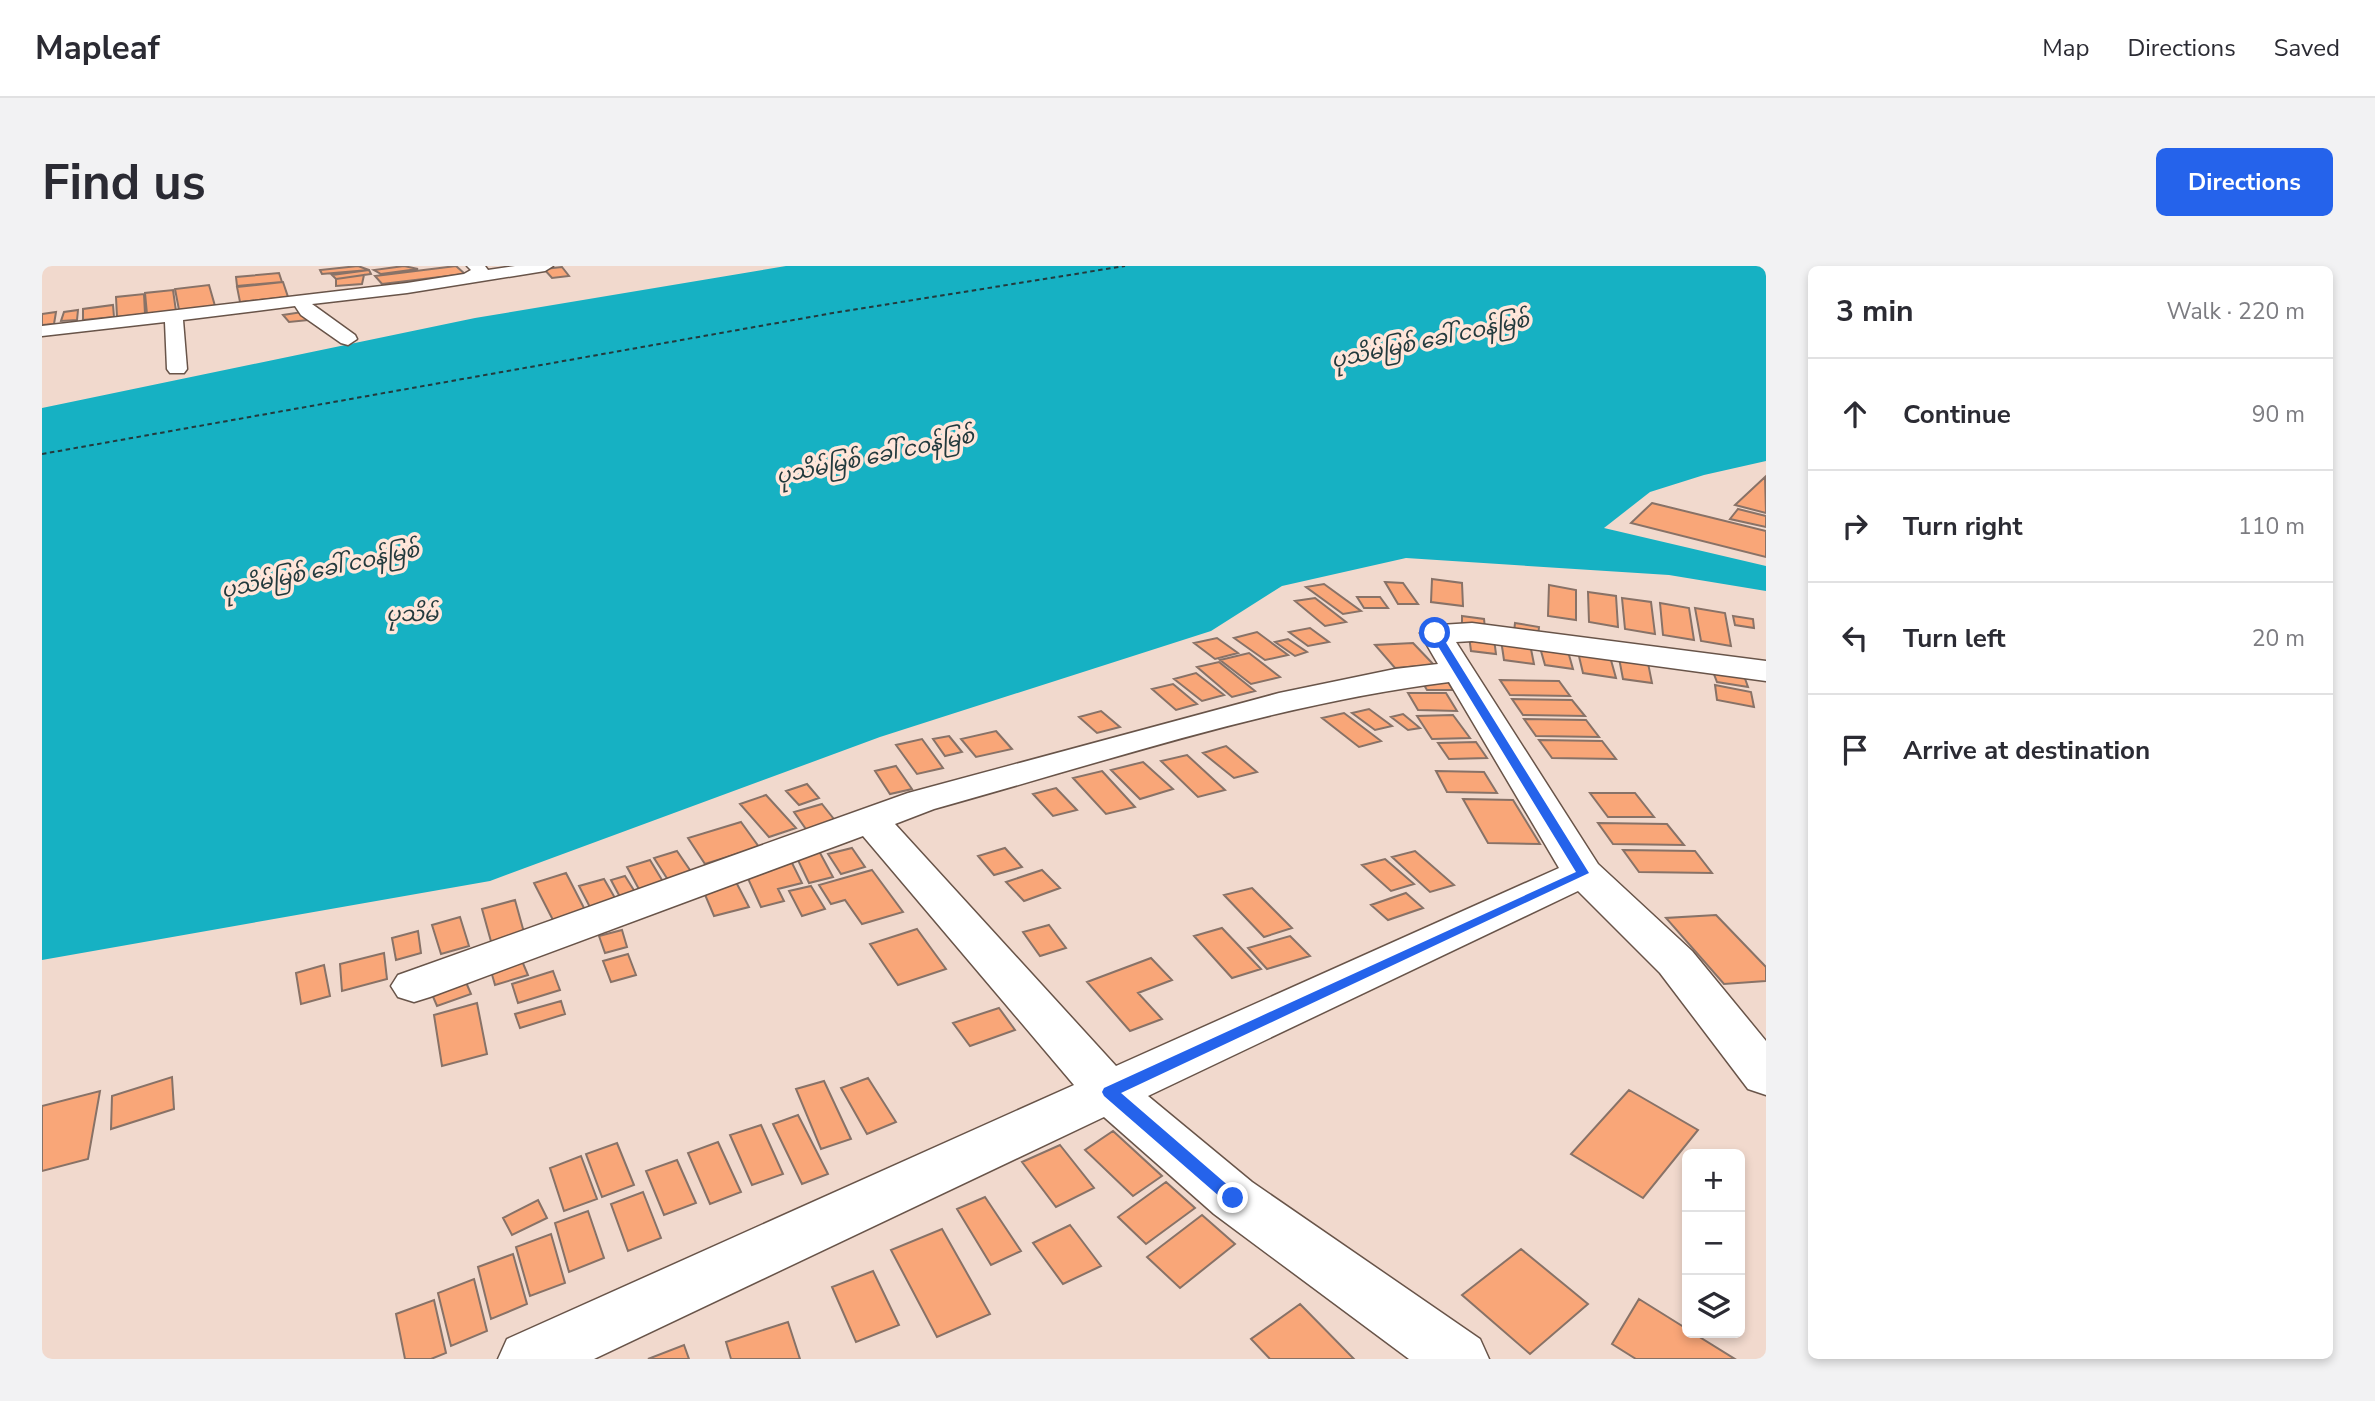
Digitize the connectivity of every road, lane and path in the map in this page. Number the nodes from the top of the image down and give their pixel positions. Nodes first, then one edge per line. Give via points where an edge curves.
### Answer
1 (545, 266) edge
2 (471, 272) edge
3 (303, 300) junction
4 (174, 315) junction
5 (42, 331) edge
6 (348, 339) dead end
7 (177, 369) dead end
8 (1458, 671) junction
9 (1766, 671) edge
10 (871, 820) junction
11 (1583, 873) junction
12 (414, 986) dead end
13 (1766, 1076) edge
14 (1109, 1092) junction
15 (528, 1359) edge
16 (1458, 1359) edge

1 - 2 street
2 - 3 street via 407,288
3 - 4 street
3 - 6 street via 307,311
4 - 5 street
4 - 7 street
8 - 9 street via 1435,633 1472,632
8 - 10 street via 1279,703 935,797
8 - 11 street
10 - 12 street
10 - 14 street
11 - 13 street via 1676,962
11 - 14 street
14 - 15 street
14 - 16 street via 1233,1198

